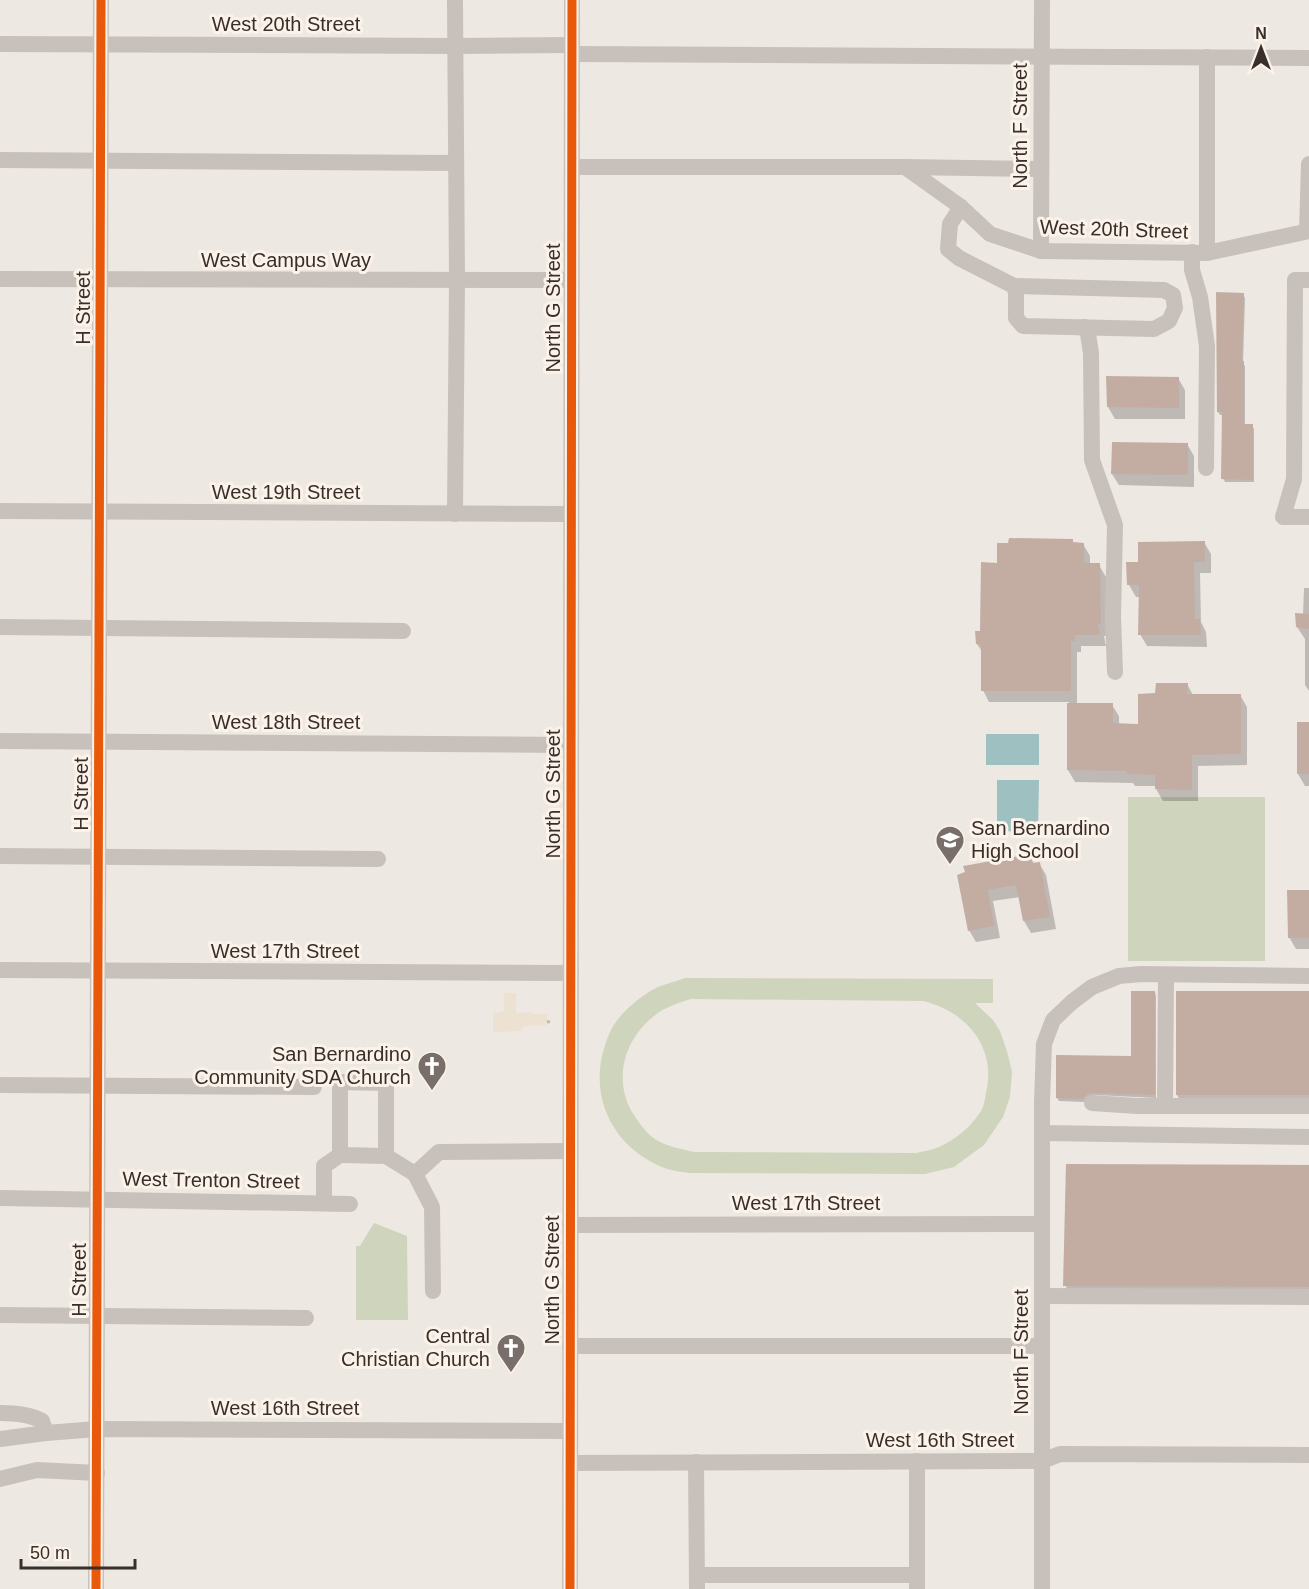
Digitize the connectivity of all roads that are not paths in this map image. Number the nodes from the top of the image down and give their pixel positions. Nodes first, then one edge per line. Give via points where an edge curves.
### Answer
1 (101, 0) edge
2 (455, 0) edge
3 (572, 0) edge
4 (1042, 0) edge
5 (0, 44) edge
6 (101, 44) junction
7 (456, 46) junction
8 (572, 50) junction
9 (1041, 55) junction
10 (1207, 57) junction
11 (1309, 58) edge
12 (0, 160) edge
13 (101, 161) junction
14 (456, 163) junction
15 (1309, 164) edge
16 (572, 167) junction
17 (905, 167) junction
18 (1041, 169) junction
19 (961, 207) junction
20 (1308, 231) edge
21 (1041, 251) junction
22 (1200, 253) junction
23 (0, 279) edge
24 (101, 280) junction
25 (571, 280) junction
26 (1309, 280) edge
27 (457, 281) junction
28 (1196, 284) junction
29 (1014, 286) junction
30 (1173, 295) junction
31 (1084, 327) junction
32 (1206, 468) dead end
33 (0, 512) edge
34 (100, 512) junction
35 (455, 514) junction
36 (571, 514) junction
37 (1309, 517) edge
38 (0, 627) edge
39 (100, 628) junction
40 (403, 631) dead end
41 (1115, 672) dead end
42 (0, 741) edge
43 (99, 742) junction
44 (571, 745) junction
45 (0, 856) edge
46 (99, 857) junction
47 (378, 859) dead end
48 (0, 970) edge
49 (99, 971) junction
50 (570, 973) junction
51 (1166, 975) junction
52 (1309, 976) edge
53 (0, 1085) edge
54 (98, 1086) junction
55 (314, 1087) dead end
56 (1092, 1103) dead end
57 (1165, 1106) junction
58 (1309, 1106) edge
59 (1042, 1133) junction
60 (1309, 1137) edge
61 (570, 1151) junction
62 (340, 1155) junction
63 (386, 1156) junction
64 (416, 1174) junction
65 (0, 1198) edge
66 (98, 1199) junction
67 (324, 1203) junction
68 (350, 1203) dead end
69 (1042, 1224) junction
70 (570, 1225) junction
71 (433, 1291) dead end
72 (1042, 1296) junction
73 (1309, 1297) edge
74 (0, 1315) edge
75 (97, 1316) junction
76 (306, 1318) dead end
77 (570, 1346) junction
78 (1042, 1346) junction
79 (0, 1413) edge
80 (97, 1429) junction
81 (570, 1431) junction
82 (46, 1433) junction
83 (0, 1439) edge
84 (1309, 1455) edge
85 (917, 1461) junction
86 (1042, 1461) junction
87 (696, 1462) junction
88 (570, 1463) junction
89 (97, 1473) junction
90 (0, 1479) edge
91 (697, 1582) edge
92 (917, 1582) edge
93 (96, 1589) edge
94 (570, 1589) edge
95 (1042, 1589) edge

1 - 6 street, H Street
2 - 7 street
3 - 8 street, North G Street
4 - 9 street, North F Street
5 - 6 street, West 20th Street
6 - 7 street, West 20th Street
6 - 13 street, H Street
7 - 8 street, West 20th Street
7 - 14 street
8 - 9 street, West 20th Street
8 - 16 street, North G Street
9 - 10 street, West 20th Street
9 - 18 street, North F Street
10 - 11 street, West 20th Street
10 - 22 street
12 - 13 street
13 - 14 street
13 - 24 street, H Street
14 - 27 street
15 - 20 street
16 - 17 street
16 - 25 street, North G Street
17 - 18 street
17 - 19 street, West 20th Street
18 - 21 street, North F Street
19 - 21 street, West 20th Street via 990,234
19 - 29 street via 950,224 948,249
20 - 22 street, West 20th Street
21 - 22 street, West 20th Street
22 - 28 street via 1192,270
23 - 24 street, West Campus Way
24 - 27 street, West Campus Way
24 - 34 street, H Street
25 - 27 street, West Campus Way
25 - 36 street, North G Street
26 - 37 street via 1295,280 1294,479 1283,517
27 - 35 street
28 - 30 street
28 - 32 street via 1207,346
29 - 30 street via 1164,290
29 - 31 street via 1016,318 1023,326
30 - 31 street via 1175,308 1169,321 1154,328
31 - 41 street via 1089,334 1091,353 1092,460 1115,525
33 - 34 street, West 19th Street
34 - 35 street, West 19th Street
34 - 39 street, H Street
35 - 36 street, West 19th Street
36 - 44 street, North G Street
38 - 39 street
39 - 40 street
39 - 43 street, H Street
42 - 43 street, West 18th Street
43 - 44 street, West 18th Street
43 - 46 street, H Street
44 - 50 street, North G Street
45 - 46 street
46 - 47 street
46 - 49 street, H Street
48 - 49 street, West 17th Street
49 - 50 street, West 17th Street
49 - 54 street, H Street
50 - 61 street, North G Street
51 - 52 street, North F Street
51 - 57 street
51 - 59 street, North F Street via 1119,976 1092,987 1053,1020 1044,1044
53 - 54 street
54 - 55 street
54 - 66 street, H Street
56 - 57 street
57 - 58 street
59 - 60 street
59 - 69 street, North F Street
61 - 64 street via 439,1152
61 - 70 street, North G Street
62 - 63 street
62 - 63 street via 340,1082 386,1083
62 - 67 street via 324,1166
63 - 64 street
64 - 71 street via 432,1207
65 - 66 street, West Trenton Street
66 - 67 street, West Trenton Street
66 - 75 street, H Street
67 - 68 street, West Trenton Street
69 - 70 street, West 17th Street
69 - 72 street, North F Street
70 - 77 street, North G Street
72 - 73 street
72 - 78 street, North F Street
74 - 75 street
75 - 76 street
75 - 80 street, H Street
77 - 78 street
77 - 81 street, North G Street
78 - 86 street, North F Street
79 - 82 street via 36,1418 42,1421
80 - 81 street, West 16th Street
80 - 82 street, West 16th Street
80 - 89 street, H Street
81 - 88 street, North G Street
82 - 83 street, West 16th Street
84 - 86 street, West 16th Street via 1060,1454
85 - 86 street, West 16th Street
85 - 87 street, West 16th Street
85 - 92 street
86 - 95 street, North F Street
87 - 88 street, West 16th Street
87 - 91 street
88 - 94 street, North G Street
89 - 90 street via 37,1470
89 - 93 street, H Street
91 - 92 street

